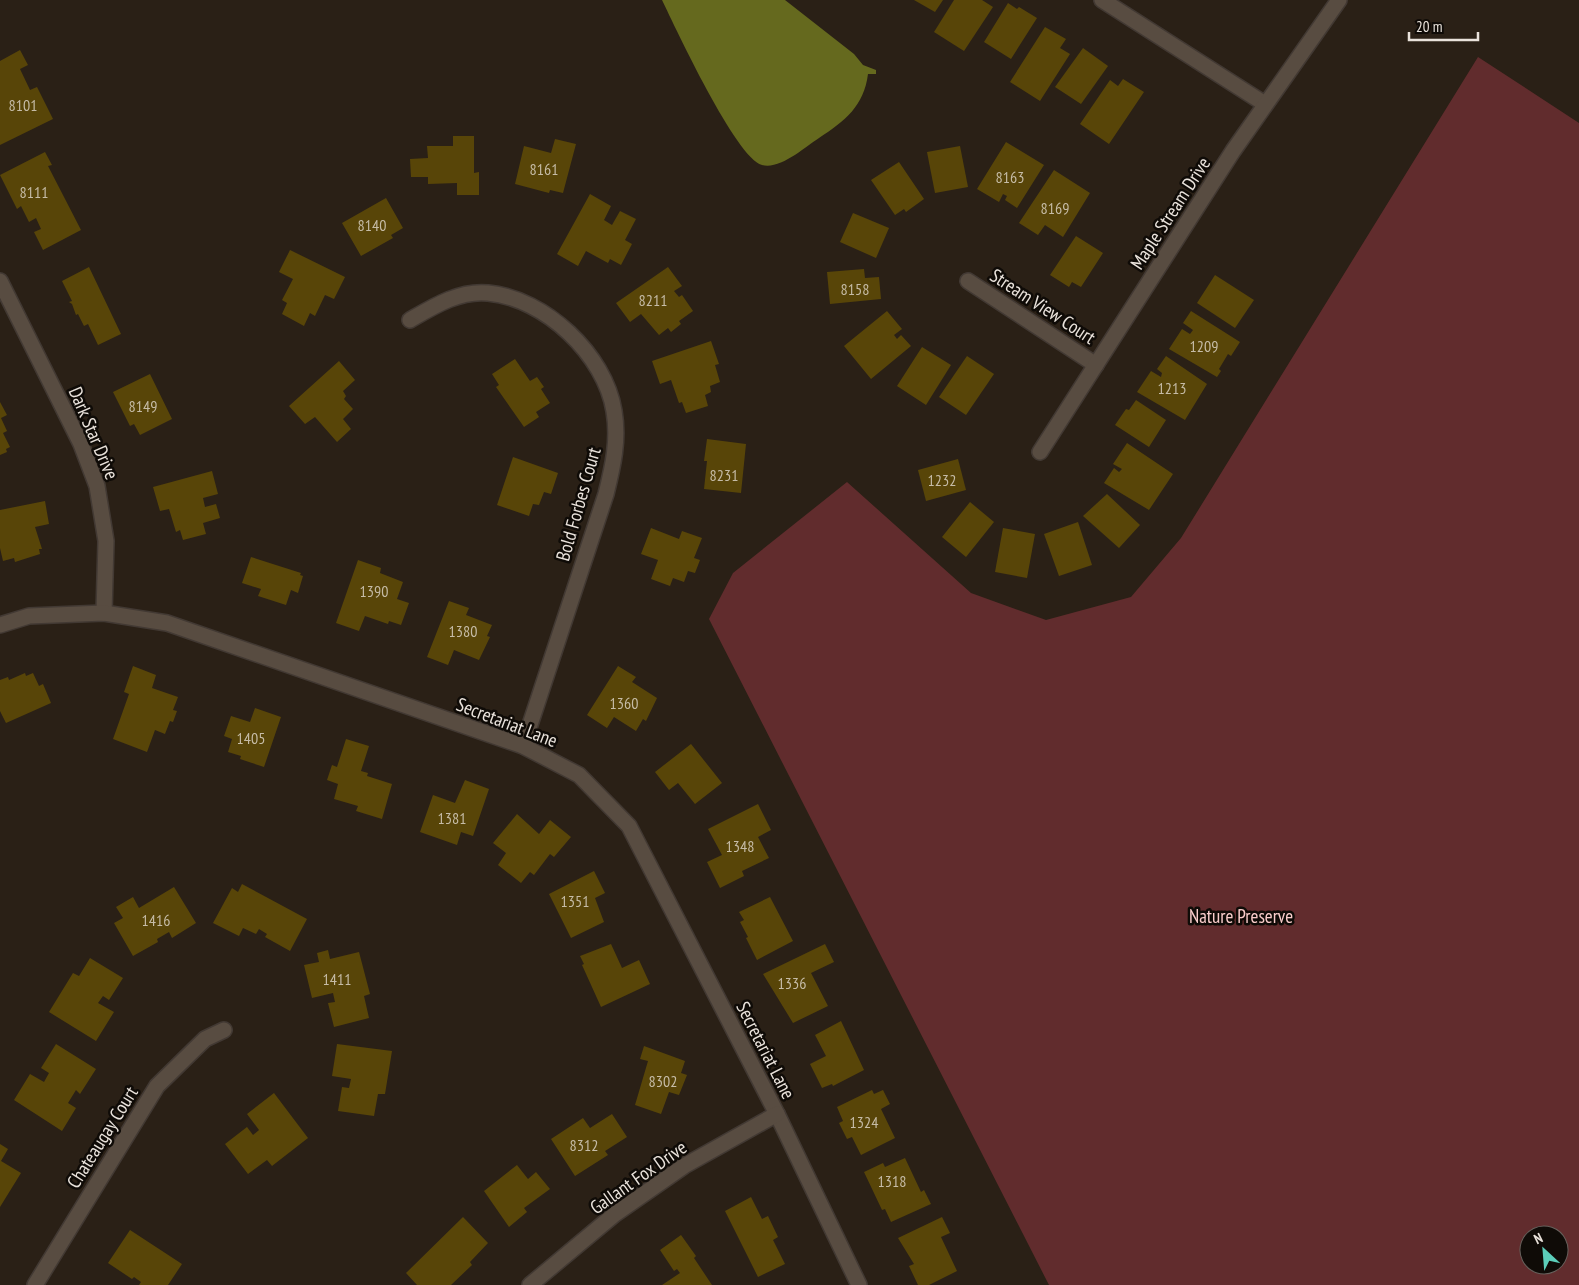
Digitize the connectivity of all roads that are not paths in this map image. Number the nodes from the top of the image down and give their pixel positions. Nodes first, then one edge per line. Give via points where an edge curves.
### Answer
1 (1102, 0) edge
2 (1339, 0) edge
3 (1265, 104) junction
4 (0, 280) edge
5 (968, 281) dead end
6 (410, 320) dead end
7 (1096, 366) junction
8 (1040, 452) dead end
9 (104, 612) junction
10 (0, 625) edge
11 (523, 746) junction
12 (224, 1030) dead end
13 (777, 1114) junction
14 (35, 1285) edge
15 (530, 1285) edge
16 (860, 1285) edge

1 - 3 street
2 - 3 street, Maple Stream Drive
3 - 7 street, Maple Stream Drive
4 - 9 street, Dark Star Drive via 81,444 97,486 106,541
5 - 7 street, Stream View Court
6 - 11 street, Bold Forbes Court via 447,299 488,292 528,304 573,334 599,369 614,410 616,453 606,494
7 - 8 street, Maple Stream Drive
9 - 10 street, Secretariat Lane via 29,616
9 - 11 street, Secretariat Lane via 167,623
11 - 13 street, Secretariat Lane via 579,774 629,826
12 - 14 street, Chateaugay Court via 205,1039 157,1086
13 - 15 street, Gallant Fox Drive via 684,1166 615,1214
13 - 16 street, Secretariat Lane

